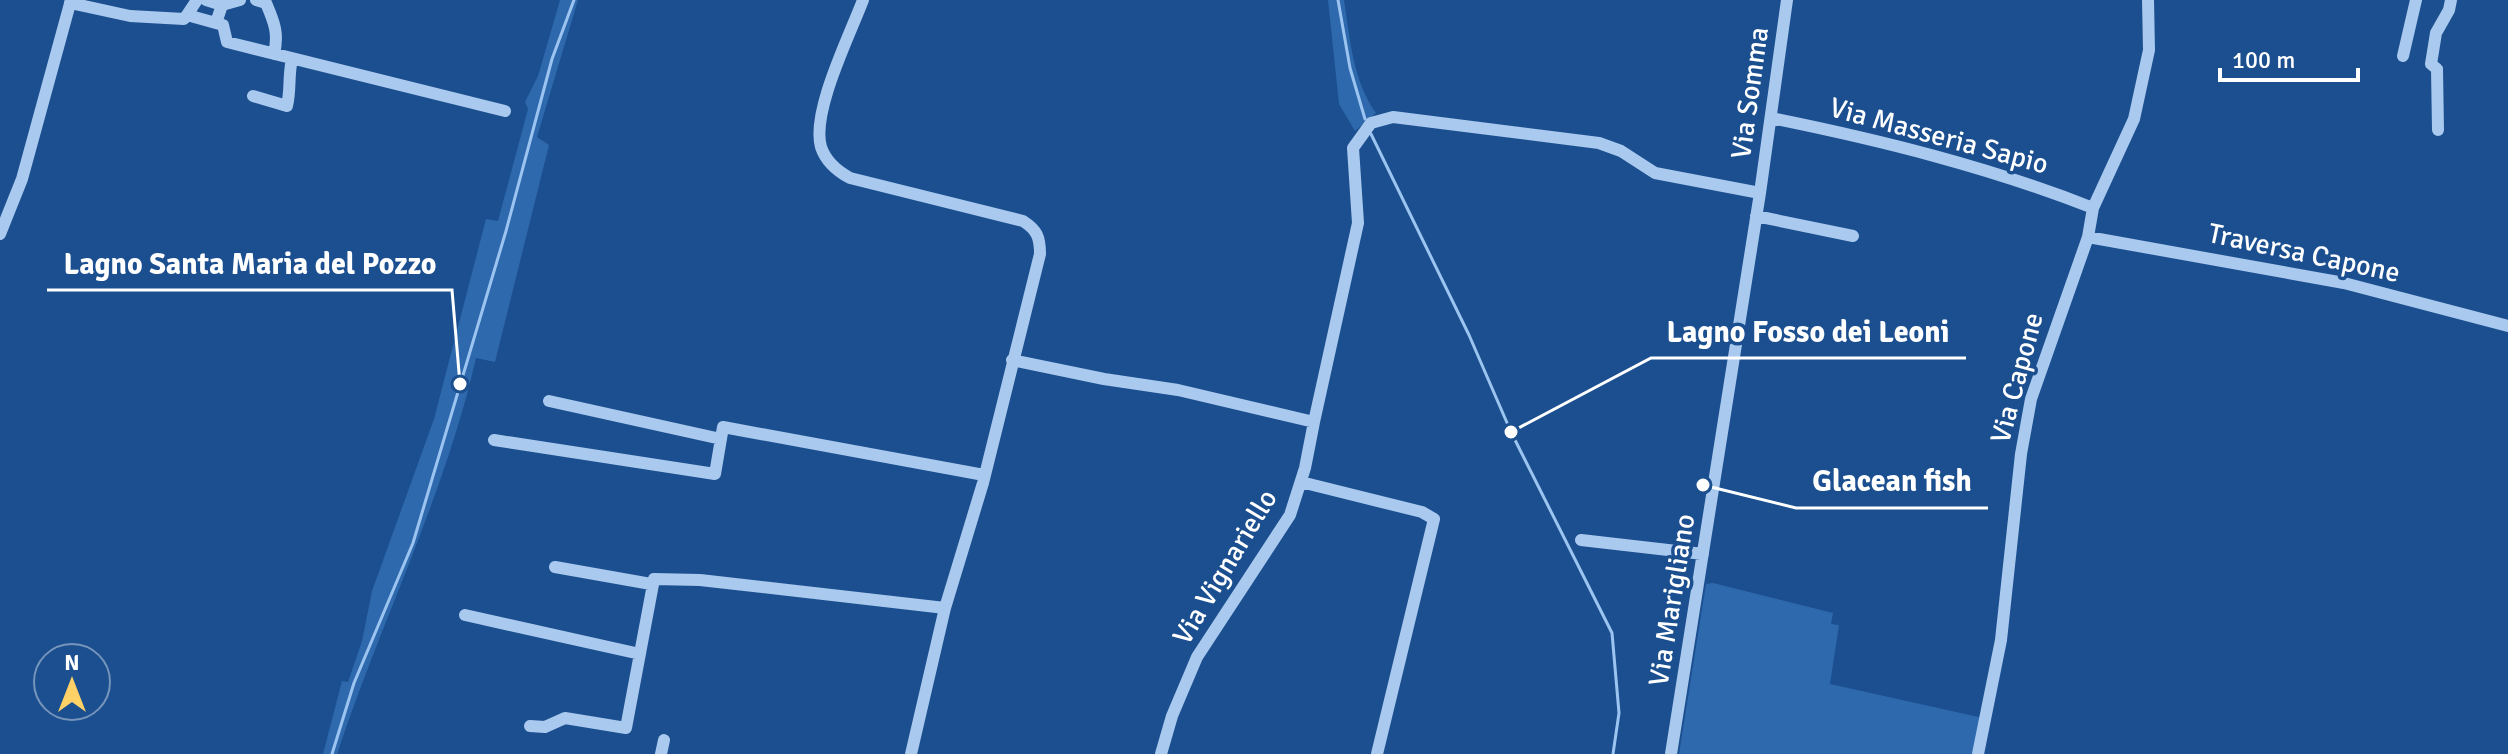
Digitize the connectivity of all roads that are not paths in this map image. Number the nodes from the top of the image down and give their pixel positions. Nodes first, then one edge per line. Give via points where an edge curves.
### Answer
1 (197, 0) edge
2 (206, 0) edge
3 (240, 0) edge
4 (256, 0) edge
5 (863, 0) edge
6 (1787, 0) edge
7 (2148, 0) edge
8 (2416, 0) edge
9 (2451, 0) edge
10 (70, 1) edge
11 (222, 5) junction
12 (187, 15) junction
13 (216, 23) junction
14 (274, 54) junction
15 (2403, 56) dead end
16 (292, 59) junction
17 (253, 96) dead end
18 (505, 111) dead end
19 (1771, 118) junction
20 (2438, 130) dead end
21 (1760, 193) junction
22 (2093, 208) junction
23 (1756, 216) junction
24 (0, 234) edge
25 (1853, 236) dead end
26 (2088, 237) junction
27 (2508, 326) edge
28 (1012, 360) junction
29 (549, 401) dead end
30 (1314, 422) junction
31 (721, 439) junction
32 (494, 440) dead end
33 (984, 475) junction
34 (1301, 482) junction
35 (1581, 540) dead end
36 (1703, 554) junction
37 (555, 567) dead end
38 (651, 584) junction
39 (945, 608) junction
40 (465, 615) dead end
41 (640, 654) junction
42 (530, 726) dead end
43 (664, 740) dead end
44 (661, 754) edge
45 (911, 754) edge
46 (1161, 754) edge
47 (1377, 754) edge
48 (1671, 754) edge
49 (1978, 754) edge

1 - 12 street
2 - 11 street
3 - 11 street
4 - 14 street via 266,3 278,35
5 - 28 street via 821,115 820,145 837,171 850,178 1023,221 1035,229 1040,254
6 - 19 street, Via Somma
7 - 22 street, Via Capone via 2149,50 2134,119
8 - 15 street
9 - 20 street via 2436,33 2431,64 2437,69
10 - 12 street via 130,16
10 - 24 street via 22,179
11 - 13 street
12 - 13 street
13 - 14 street via 223,25 227,42
14 - 16 street
16 - 17 street via 287,106
16 - 18 street
19 - 21 street, Via Somma
19 - 22 street, Via Masseria Sapio via 1912,150
21 - 23 street, Via Marigliano
21 - 30 street, Via Vignariello via 1655,173 1609,145 1393,117 1371,123 1352,157 1358,223
22 - 26 street, Via Capone
23 - 25 street
23 - 36 street, Via Marigliano
26 - 27 street, Traversa Capone via 2344,283
26 - 49 street, Via Capone via 2031,399 2001,640
28 - 30 street via 1201,394
28 - 33 street
29 - 31 street
30 - 34 street, Via Vignariello
31 - 32 street via 715,474
31 - 33 street via 723,427
33 - 39 street
34 - 46 street, Via Vignariello via 1284,526 1197,657
34 - 47 street via 1434,519
35 - 36 street
36 - 48 street, Via Marigliano
37 - 38 street
38 - 39 street via 654,579 700,580
38 - 41 street
39 - 45 street
40 - 41 street
41 - 42 street via 626,728 565,718 545,727
43 - 44 street

